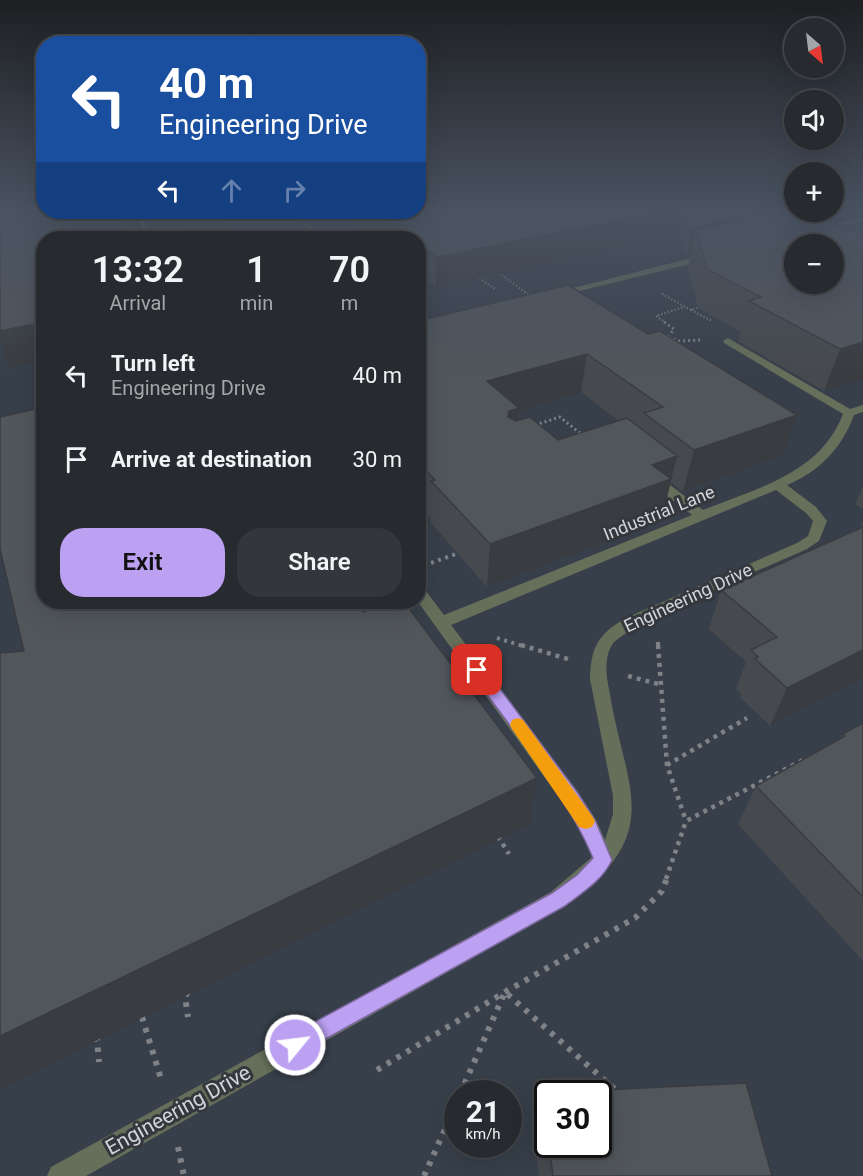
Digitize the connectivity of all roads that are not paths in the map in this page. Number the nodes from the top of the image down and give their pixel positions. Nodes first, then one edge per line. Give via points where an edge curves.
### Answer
1 (667, 267) edge
2 (546, 296) edge
3 (728, 341) road end
4 (863, 408) edge
5 (849, 413) junction
6 (643, 470) edge
7 (778, 485) junction
8 (702, 516) junction
9 (426, 601) edge
10 (443, 622) junction
11 (603, 860) junction
12 (60, 1176) edge

1 - 2 street
3 - 5 street
4 - 5 street
5 - 7 street, Industrial Lane via 834,446 805,471
6 - 8 street
7 - 8 street, Industrial Lane
7 - 11 street, Engineering Drive via 820,521 814,538 632,622 613,633 603,645 597,659 599,685 624,796 623,816
8 - 10 street, Industrial Lane
9 - 10 street
10 - 11 street via 571,798 589,826
11 - 12 street, Engineering Drive via 584,881 558,899

